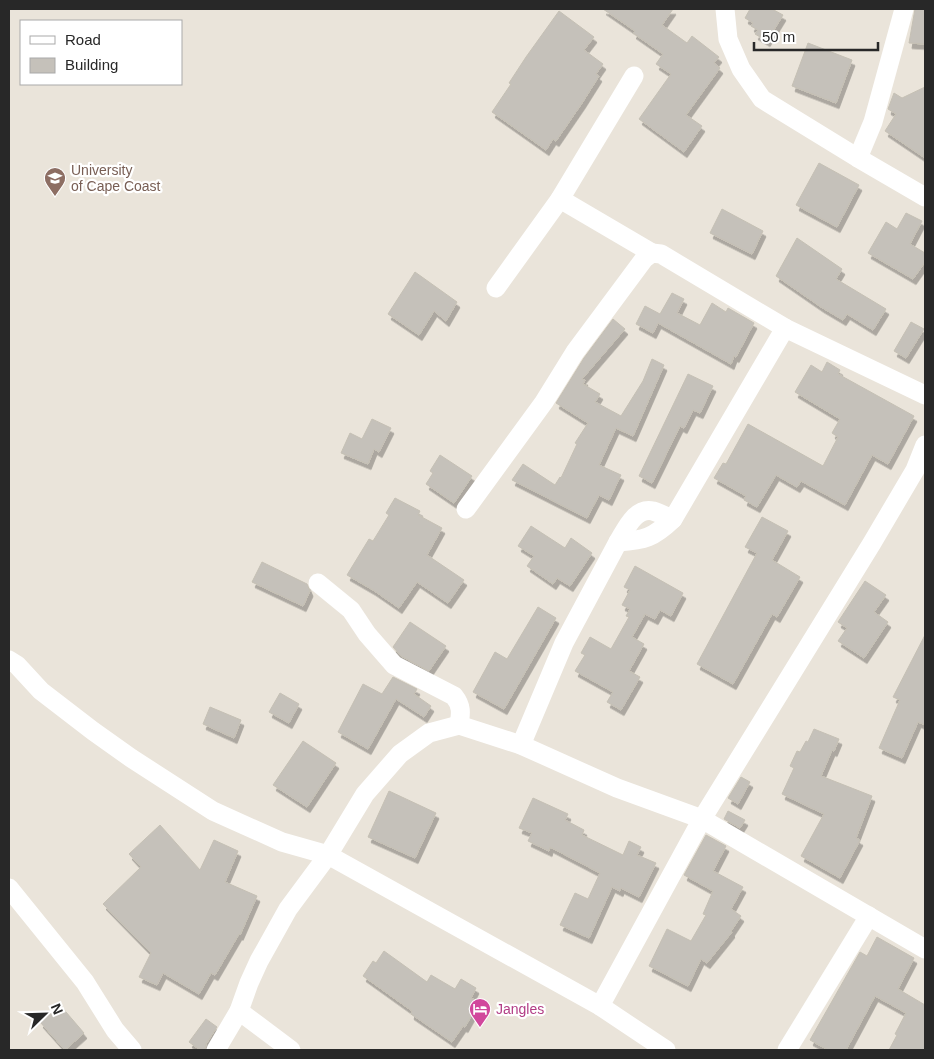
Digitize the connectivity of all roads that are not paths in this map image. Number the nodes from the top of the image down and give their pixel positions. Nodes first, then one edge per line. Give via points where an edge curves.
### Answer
1 (725, 9) edge
2 (904, 9) edge
3 (634, 76) dead end
4 (858, 158) junction
5 (925, 197) edge
6 (560, 199) junction
7 (652, 253) junction
8 (496, 288) dead end
9 (785, 328) junction
10 (925, 395) edge
11 (925, 445) edge
12 (920, 473) edge
13 (466, 509) dead end
14 (673, 519) junction
15 (618, 542) junction
16 (318, 583) dead end
17 (9, 660) edge
18 (459, 725) junction
19 (520, 745) junction
20 (702, 819) junction
21 (328, 855) junction
22 (9, 888) edge
23 (868, 916) junction
24 (925, 949) edge
25 (600, 1006) junction
26 (239, 1011) junction
27 (132, 1050) edge
28 (216, 1050) edge
29 (291, 1050) edge
30 (666, 1050) edge
31 (787, 1050) edge

1 - 4 street via 728,39 741,69 762,99
2 - 4 street via 873,122
3 - 6 street
4 - 5 street
6 - 7 street
6 - 8 street
7 - 9 street via 661,254
7 - 13 street via 644,259 575,352 544,402
9 - 10 street
9 - 14 street
11 - 12 street
12 - 20 street
14 - 15 street via 661,531 643,540
14 - 15 street via 652,511 642,512 631,520
15 - 19 street via 564,643
16 - 18 street via 351,610 394,665 454,696 460,704
17 - 21 street via 17,664 41,691 93,731 213,811 282,842
18 - 19 street
18 - 21 street via 429,733 400,754 364,794
19 - 20 street via 617,788
20 - 23 street
20 - 25 street
21 - 25 street
21 - 26 street via 288,909 256,968
22 - 27 street via 85,982 115,1030
23 - 24 street
23 - 31 street
25 - 30 street
26 - 28 street
26 - 29 street

